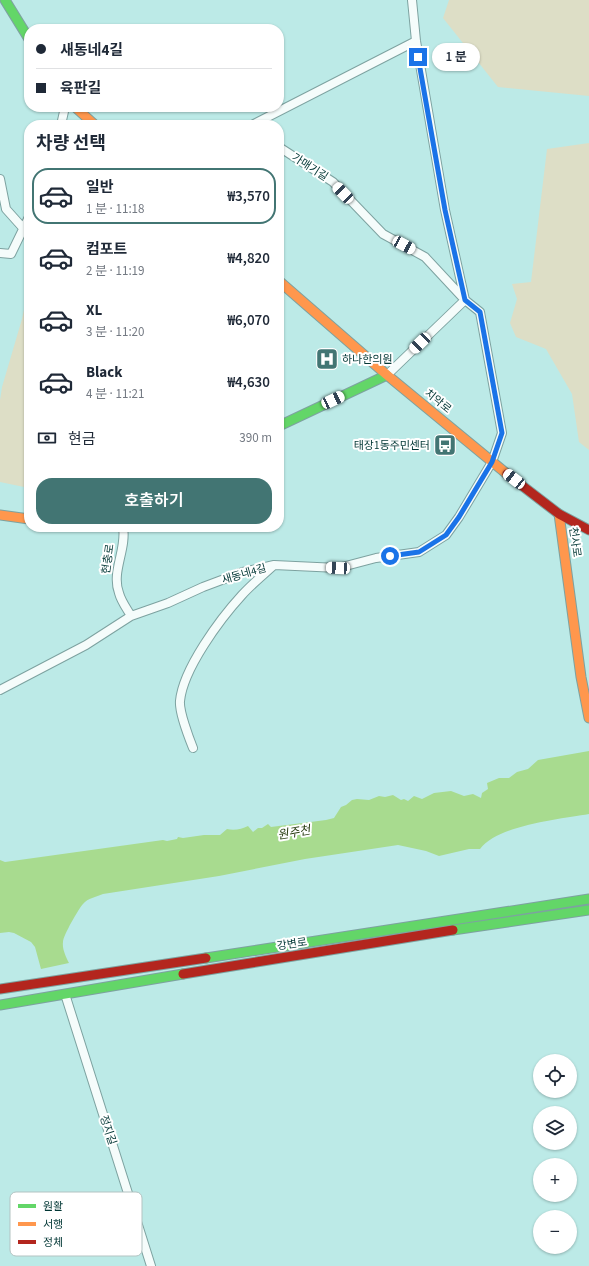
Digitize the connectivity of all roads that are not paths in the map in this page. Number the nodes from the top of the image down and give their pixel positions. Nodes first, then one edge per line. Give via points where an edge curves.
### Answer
1 (5, 0) edge
2 (412, 0) edge
3 (24, 30) edge
4 (416, 41) junction
5 (284, 109) edge
6 (81, 112) edge
7 (277, 112) edge
8 (89, 120) edge
9 (262, 120) edge
10 (284, 150) edge
11 (0, 179) edge
12 (23, 228) joint
13 (0, 253) edge
14 (284, 285) edge
15 (465, 300) junction
16 (387, 375) junction
17 (284, 424) edge
18 (492, 462) junction
19 (559, 514) junction
20 (0, 515) edge
21 (24, 518) edge
22 (589, 530) edge
23 (123, 532) edge
24 (274, 565) junction
25 (131, 616) junction
26 (0, 690) edge
27 (586, 690) edge
28 (589, 717) edge
29 (193, 748) dead end
30 (589, 899) edge
31 (589, 910) edge
32 (60, 981) junction
33 (0, 989) edge
34 (65, 994) junction
35 (0, 1005) edge
36 (128, 1192) edge
37 (142, 1238) edge
38 (151, 1266) edge

1 - 3 street
2 - 4 street
4 - 5 street
4 - 15 street via 445,210
6 - 8 street
7 - 9 street
10 - 15 street, 가매기길 via 333,182 383,234 425,257
11 - 12 street via 6,208
12 - 13 street via 11,254
14 - 16 street, 치악로
15 - 16 street
15 - 18 street, 가매기길 via 480,312 502,433
16 - 17 street
16 - 18 street, 치악로
18 - 19 street, 치악로
18 - 24 street, 새동네4길 via 446,535 419,552 376,558 338,568
19 - 22 street, 치악로
19 - 27 street, 천사로 via 581,677
20 - 21 street
23 - 25 street, 현충로 via 122,552 116,579 119,594
24 - 25 street, 새동네4길 via 243,572
24 - 29 street via 242,595 218,624 197,657 185,683 180,702
25 - 26 street, 새동네4길 via 86,645
27 - 28 street, 천사로
30 - 32 street, 강변로
31 - 34 street, 강변로
32 - 33 street, 강변로
32 - 34 street
34 - 35 street, 강변로
34 - 36 street, 정지길
37 - 38 street, 정지길

